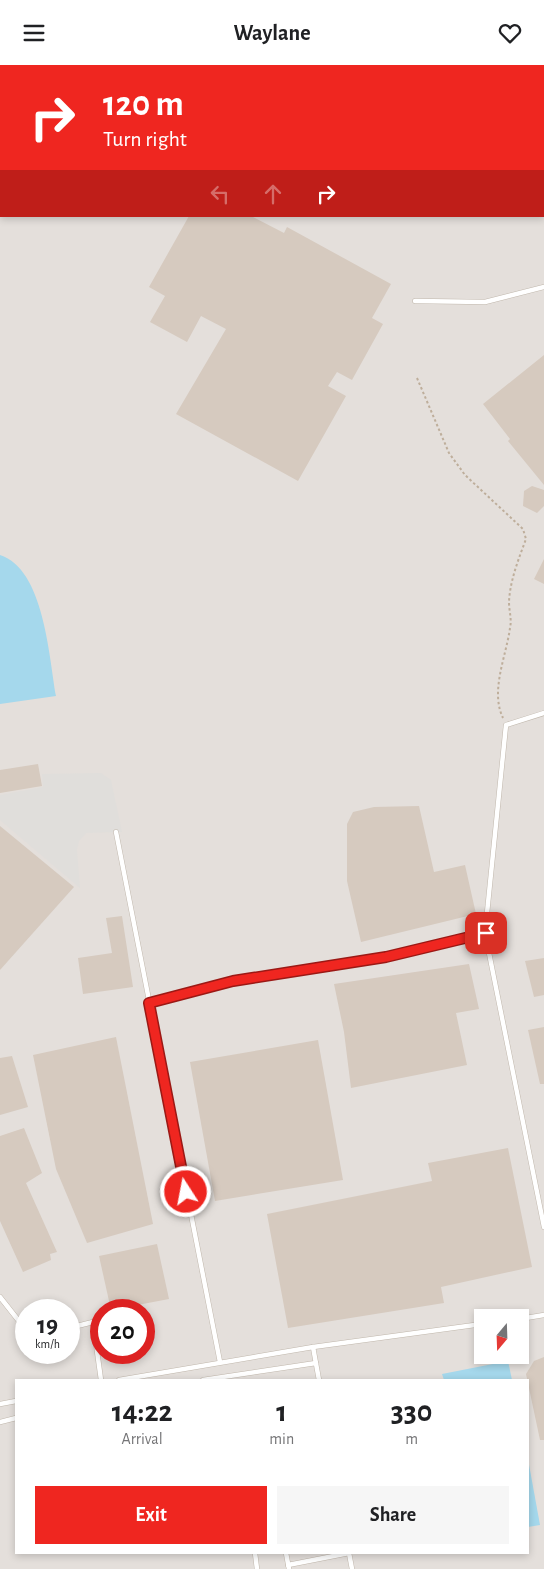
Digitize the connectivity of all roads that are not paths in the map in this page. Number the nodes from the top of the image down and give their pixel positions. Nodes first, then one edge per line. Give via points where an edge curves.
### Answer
1 (544, 287) edge
2 (415, 301) dead end
3 (544, 713) edge
4 (116, 832) dead end
5 (486, 933) junction
6 (149, 1003) junction
7 (544, 1227) edge
8 (0, 1297) edge
9 (544, 1315) edge
10 (15, 1316) edge
11 (529, 1318) edge
12 (80, 1325) edge
13 (474, 1325) edge
14 (313, 1347) junction
15 (220, 1362) junction
16 (316, 1363) junction
17 (101, 1379) edge
18 (125, 1379) edge
19 (210, 1379) edge
20 (319, 1379) edge
21 (15, 1401) edge
22 (0, 1404) edge
23 (15, 1417) edge
24 (0, 1422) edge
25 (255, 1554) edge
26 (286, 1554) edge
27 (345, 1554) edge
28 (349, 1554) edge
29 (288, 1567) edge
30 (256, 1569) edge
31 (352, 1569) edge

1 - 2 lane via 484,303
3 - 5 lane via 506,725
4 - 6 lane
5 - 6 lane via 386,957 233,981
5 - 7 lane
6 - 15 lane
8 - 10 lane
9 - 11 lane
12 - 17 lane via 93,1322
13 - 14 lane
14 - 15 lane
14 - 16 lane
15 - 18 lane
16 - 19 lane
16 - 20 lane
21 - 22 lane
23 - 24 lane
25 - 30 lane
26 - 29 lane
27 - 29 lane
28 - 31 lane

